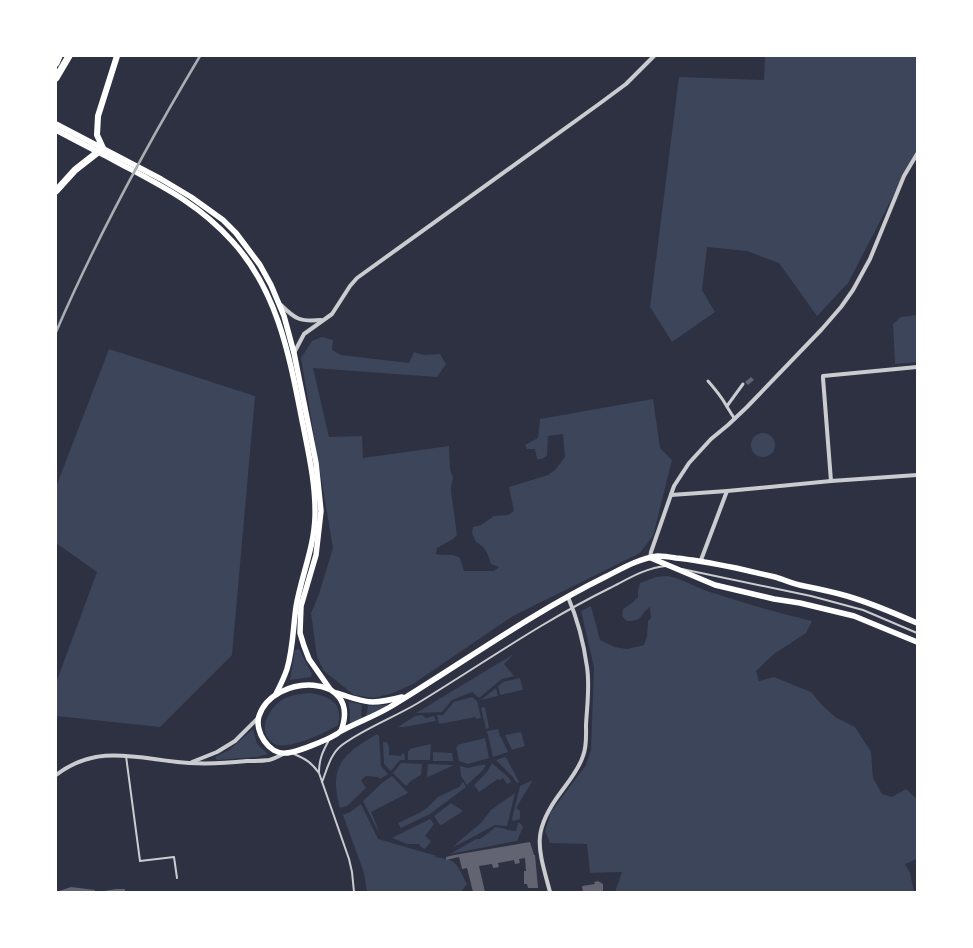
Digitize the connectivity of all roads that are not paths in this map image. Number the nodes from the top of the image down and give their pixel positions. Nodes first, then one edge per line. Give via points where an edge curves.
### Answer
1 (59, 56) edge
2 (69, 56) edge
3 (117, 56) edge
4 (654, 56) edge
5 (56, 63) edge
6 (56, 78) edge
7 (56, 124) edge
8 (56, 130) edge
9 (104, 152) junction
10 (917, 154) edge
11 (160, 181) junction
12 (56, 191) edge
13 (278, 303) junction
14 (323, 320) junction
15 (294, 353) junction
16 (917, 367) edge
17 (708, 381) dead end
18 (743, 384) dead end
19 (727, 406) junction
20 (735, 419) junction
21 (917, 475) edge
22 (831, 481) junction
23 (727, 490) junction
24 (670, 495) junction
25 (650, 558) junction
26 (701, 560) junction
27 (673, 567) junction
28 (568, 597) junction
29 (573, 608) junction
30 (917, 623) edge
31 (917, 633) edge
32 (917, 642) edge
33 (330, 690) junction
34 (337, 693) junction
35 (276, 694) junction
36 (406, 696) junction
37 (259, 717) junction
38 (341, 731) junction
39 (330, 738) junction
40 (292, 752) junction
41 (283, 754) junction
42 (126, 755) junction
43 (189, 763) junction
44 (319, 773) junction
45 (56, 775) edge
46 (322, 782) junction
47 (177, 878) dead end
48 (354, 892) edge
49 (550, 892) edge

1 - 5 highway
2 - 6 highway
3 - 9 main road via 98,116 97,135
4 - 14 street via 626,84 357,278 332,314
7 - 9 main road
8 - 9 main road
9 - 11 main road
9 - 12 highway via 74,170
10 - 20 street via 904,176 870,259 855,287 822,329
11 - 13 main road via 191,197 223,220 236,233 260,265
11 - 35 main road via 202,212 242,252 265,288 288,349 315,492 315,518 311,549 296,606 288,668
13 - 14 street via 292,317 301,320
13 - 15 main road
14 - 15 street via 304,334
15 - 33 main road via 316,463 321,511 316,555 301,606 300,633 310,659
16 - 22 street via 823,376
17 - 19 street
18 - 19 street
19 - 20 street
20 - 24 street via 699,451 681,474
21 - 22 street
22 - 23 street
23 - 24 street
23 - 26 street
24 - 25 street
25 - 26 main road via 660,556
25 - 27 main road
25 - 28 main road
26 - 30 main road via 845,595
27 - 29 lane via 655,567
27 - 31 lane via 849,606
27 - 32 main road via 715,585 854,616
28 - 29 street
28 - 36 main road
29 - 46 lane via 417,703 340,746 331,758
29 - 49 street via 587,667 585,750 581,762 550,806 541,828 541,858
33 - 34 main road
33 - 35 main road via 309,684 292,687
34 - 36 main road via 370,703
34 - 38 main road via 345,713
35 - 37 main road via 266,703
36 - 38 main road via 390,707
37 - 41 main road via 259,729 264,741 273,750
37 - 43 street via 235,741 217,752
38 - 39 main road
39 - 40 main road
39 - 44 lane via 319,762
40 - 41 main road
40 - 44 lane via 307,759
41 - 43 street via 270,760
42 - 43 street
42 - 45 street via 88,758
42 - 47 lane via 140,861 174,857
44 - 46 lane
46 - 48 lane via 349,859

